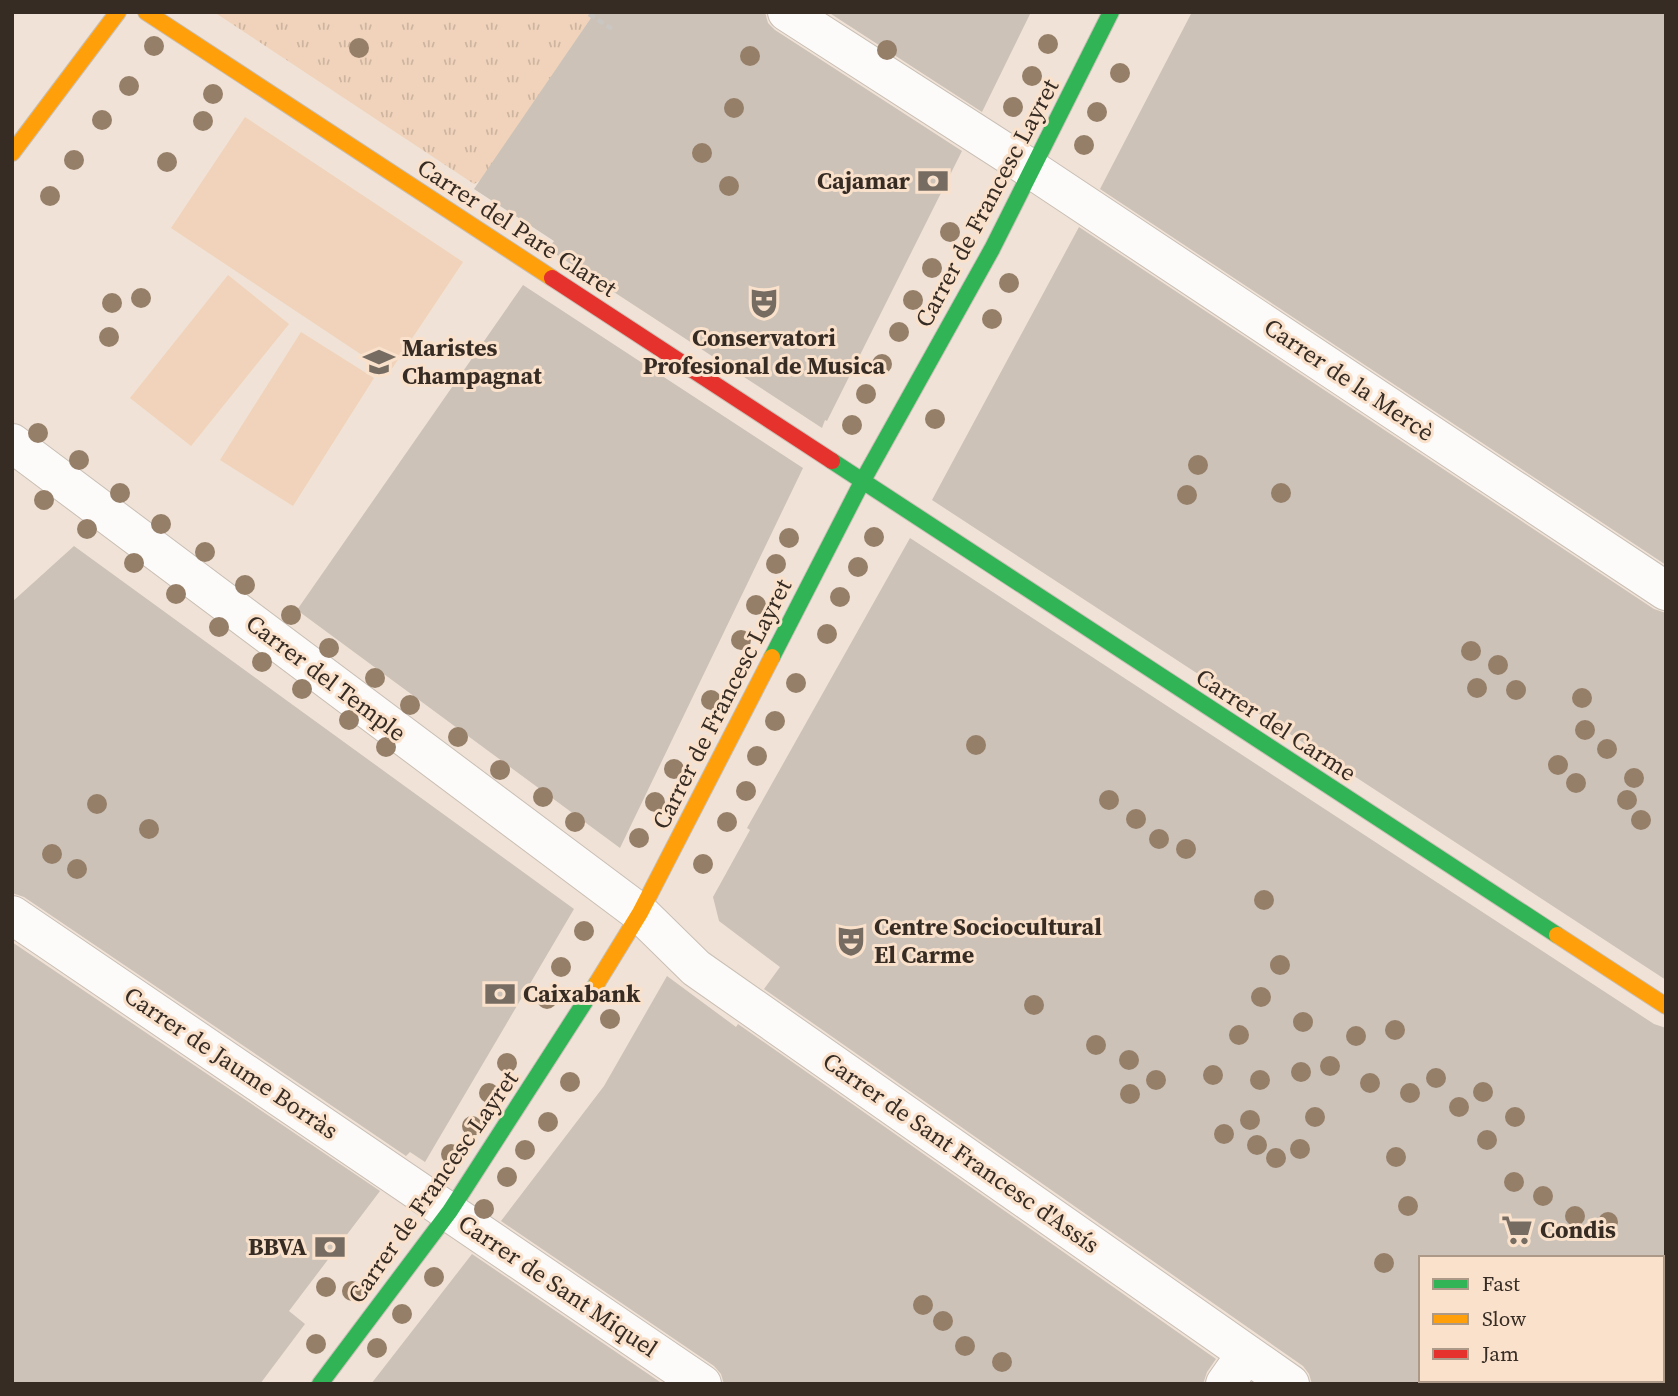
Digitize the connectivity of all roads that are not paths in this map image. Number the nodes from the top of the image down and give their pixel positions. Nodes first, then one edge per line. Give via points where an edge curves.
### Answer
1 (118, 12) edge
2 (146, 12) edge
3 (787, 12) edge
4 (1111, 12) edge
5 (12, 153) edge
6 (1031, 169) junction
7 (12, 443) edge
8 (862, 482) junction
9 (1666, 591) edge
10 (640, 913) junction
11 (12, 915) edge
12 (1666, 1006) edge
13 (450, 1211) junction
14 (1236, 1369) edge
15 (320, 1384) edge
16 (702, 1384) edge
17 (1290, 1384) edge

1 - 5 street
2 - 8 street, Carrer del Pare Claret
3 - 6 street, Carrer de la Mercè
4 - 6 street, Carrer de Francesc Layret
6 - 8 street, Carrer de Francesc Layret via 992,249
6 - 9 street, Carrer de la Mercè
7 - 10 street, Carrer del Temple
8 - 10 street, Carrer de Francesc Layret
8 - 12 street, Carrer del Carme
10 - 13 street, Carrer de Francesc Layret
10 - 14 street, Carrer de Sant Francesc d'Assís via 696,968
11 - 13 street, Carrer de Jaume Borràs
13 - 15 street, Carrer de Francesc Layret
13 - 16 street, Carrer de Sant Miquel
14 - 17 street, Carrer de Sant Francesc d'Assís

